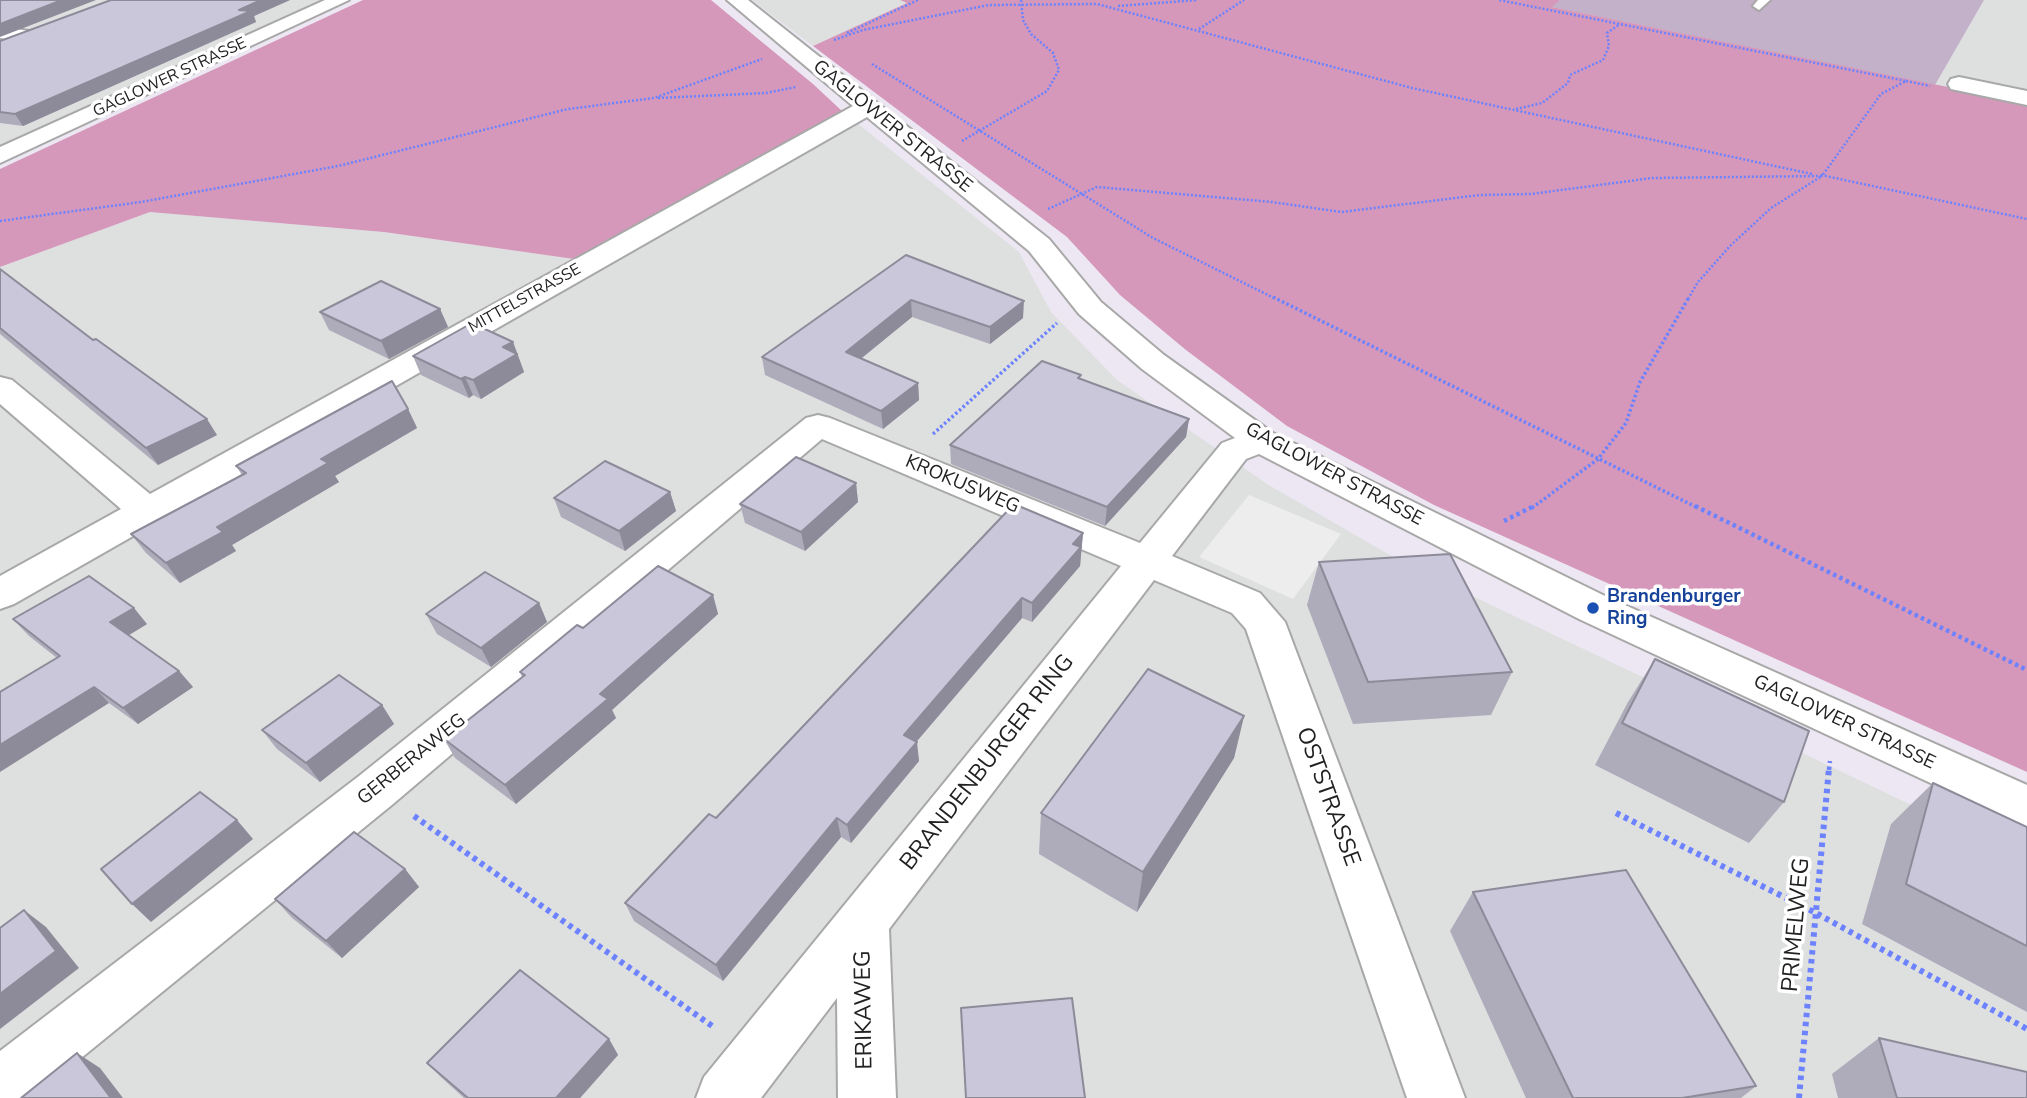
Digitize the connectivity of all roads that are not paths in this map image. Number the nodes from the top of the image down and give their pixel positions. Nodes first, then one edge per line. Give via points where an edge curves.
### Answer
1 (340, 0) edge
2 (736, 0) edge
3 (50, 27) edge
4 (0, 32) edge
5 (27, 36) junction
6 (0, 47) edge
7 (1959, 84) dead end
8 (2027, 98) edge
9 (866, 107) junction
10 (0, 156) edge
11 (0, 387) edge
12 (818, 425) joint
13 (1261, 441) junction
14 (147, 511) junction
15 (1146, 562) junction
16 (0, 594) edge
17 (2027, 807) edge
18 (863, 922) junction
19 (0, 1087) edge
20 (725, 1098) edge
21 (867, 1098) edge
22 (1436, 1098) edge

1 - 10 street, GAGLOWER STRASSE
2 - 9 street, GAGLOWER STRASSE
3 - 5 street
4 - 5 street
5 - 6 street
7 - 8 street
9 - 13 street, GAGLOWER STRASSE via 1039,245 1090,308 1153,362
9 - 14 street, MITTELSTRASSE
11 - 14 street
12 - 15 street, KROKUSWEG
12 - 19 street, GERBERAWEG via 376,790
13 - 15 street, BRANDENBURGER RING via 1234,451
13 - 17 street, GAGLOWER STRASSE via 1593,608
14 - 16 street, MITTELSTRASSE
15 - 18 street, BRANDENBURGER RING
15 - 22 street, OSTSTRASSE via 1246,603 1264,622
18 - 20 street, BRANDENBURGER RING
18 - 21 street, ERIKAWEG

